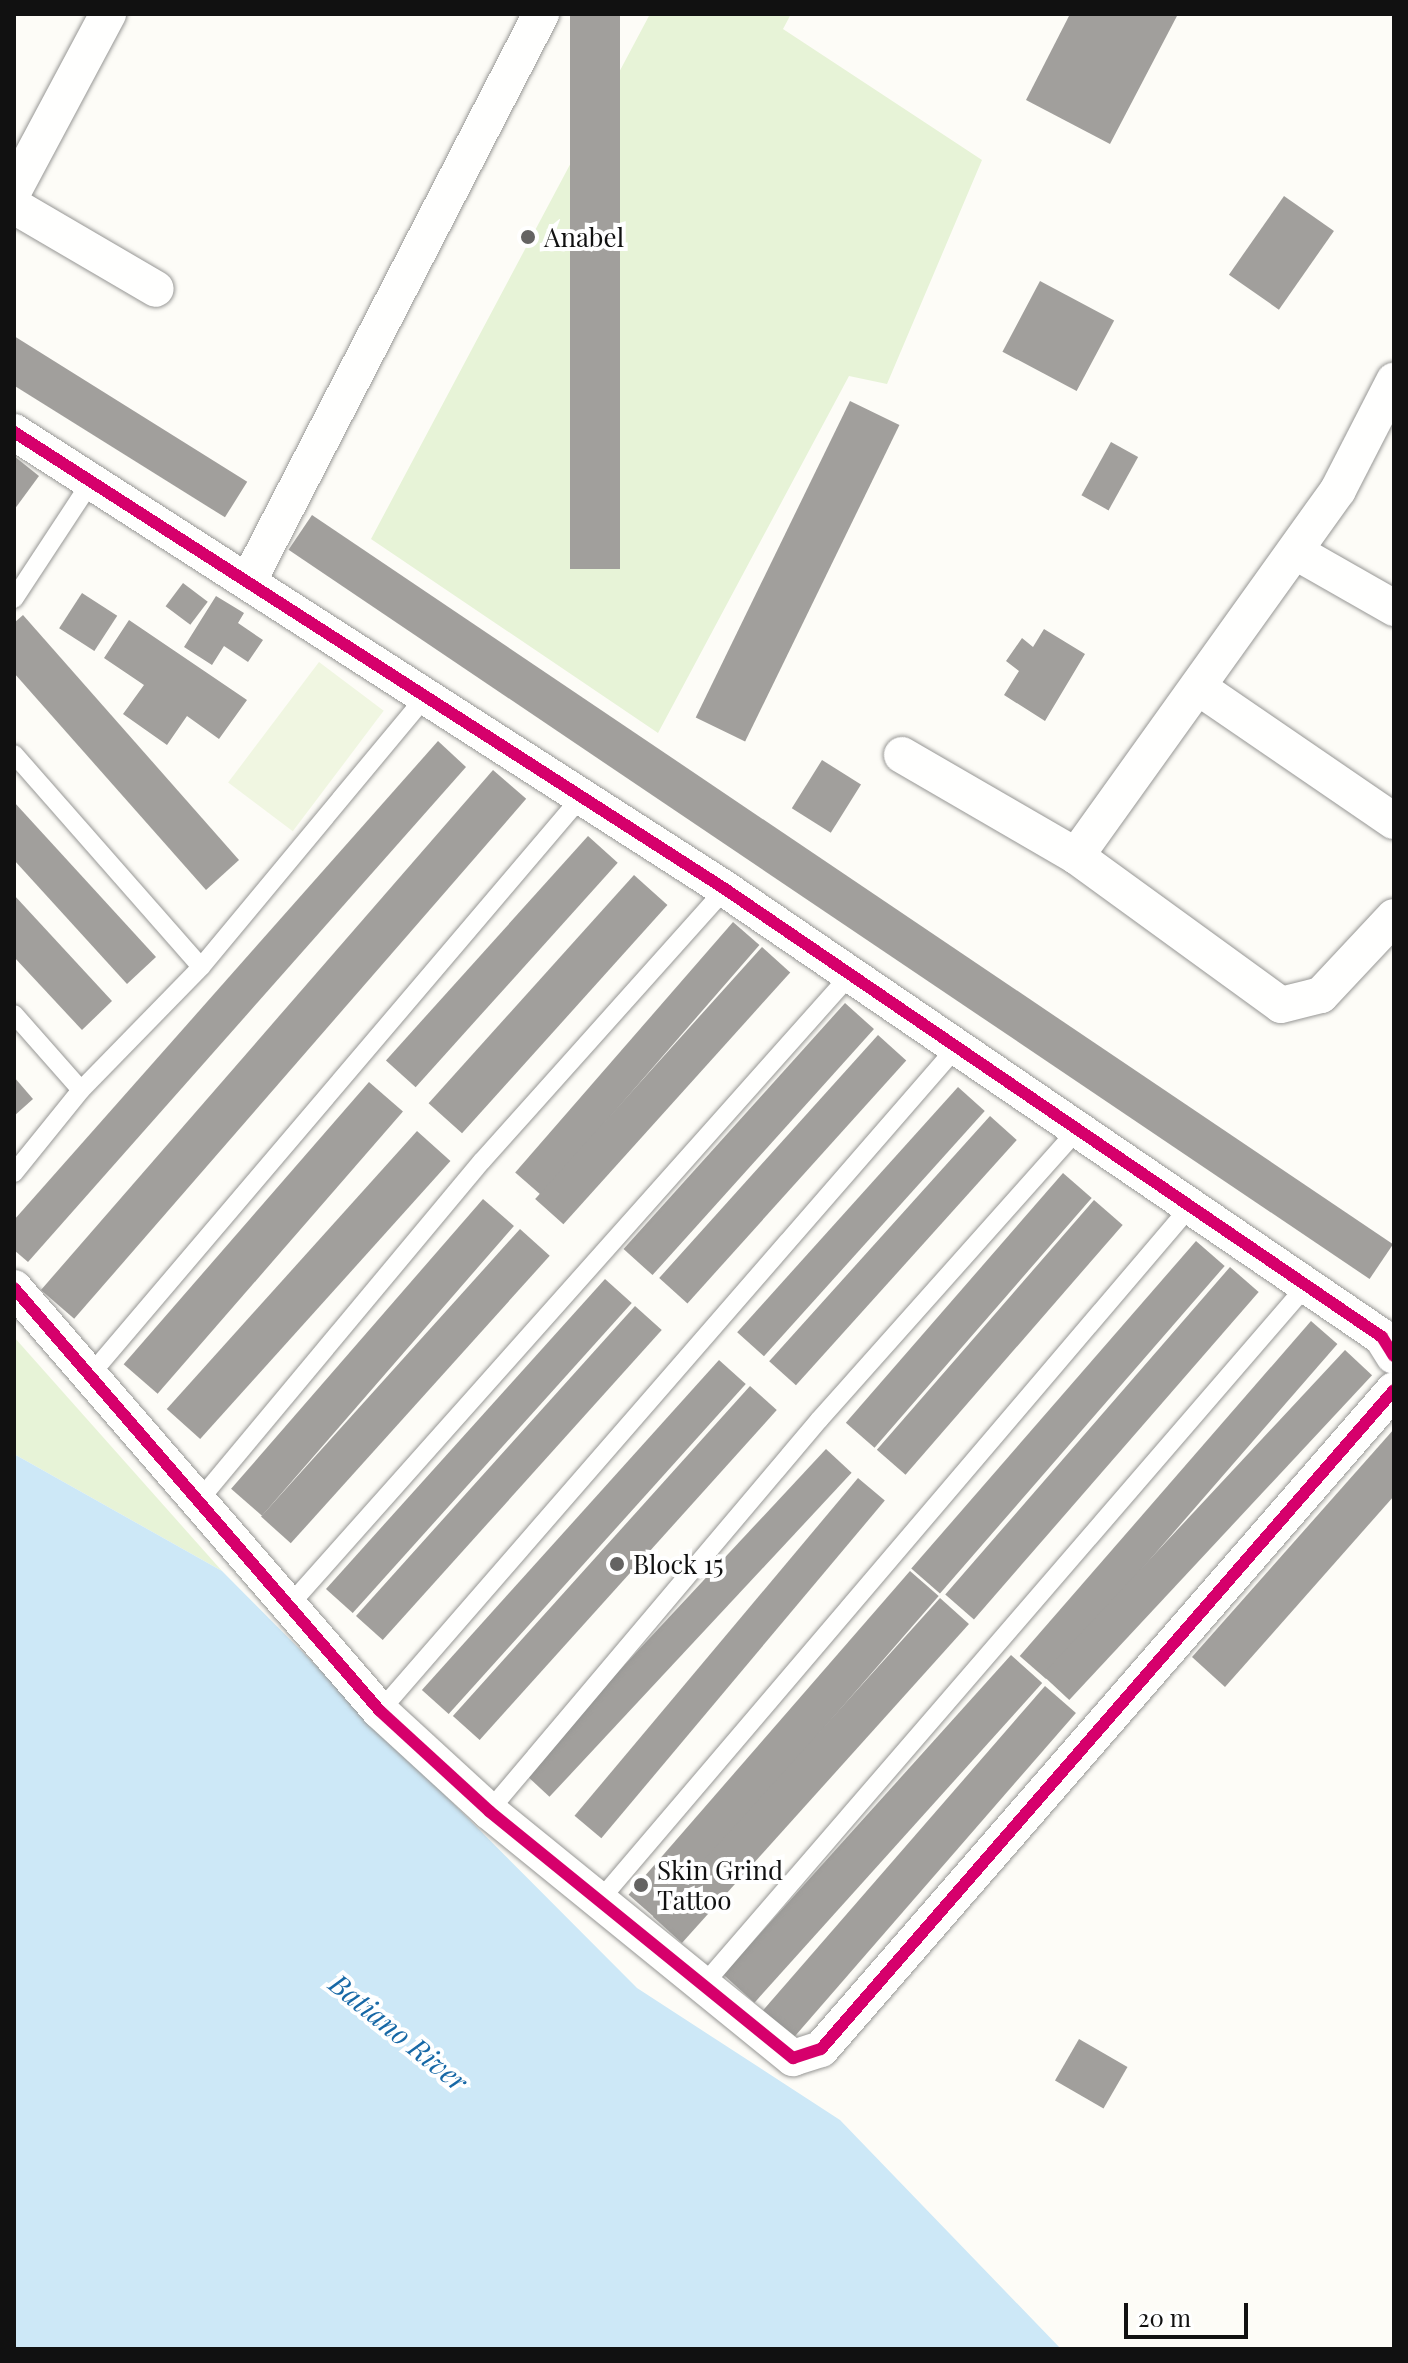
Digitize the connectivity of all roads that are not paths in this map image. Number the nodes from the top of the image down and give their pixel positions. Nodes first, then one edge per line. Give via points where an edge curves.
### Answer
1 (108, 14) edge
2 (541, 14) edge
3 (14, 190) edge
4 (14, 206) edge
5 (156, 289) dead end
6 (1394, 381) edge
7 (14, 432) edge
8 (91, 482) junction
9 (1296, 552) junction
10 (250, 578) junction
11 (14, 599) edge
12 (1394, 608) edge
13 (1198, 687) junction
14 (427, 695) junction
15 (14, 754) edge
16 (902, 755) dead end
17 (583, 795) junction
18 (1394, 821) edge
19 (1076, 856) junction
20 (725, 889) junction
21 (1394, 917) edge
22 (201, 967) junction
23 (850, 975) junction
24 (14, 1014) edge
25 (955, 1049) junction
26 (81, 1090) junction
27 (1077, 1130) junction
28 (14, 1173) edge
29 (1189, 1208) junction
30 (1307, 1285) junction
31 (14, 1288) edge
32 (1394, 1356) edge
33 (91, 1374) junction
34 (1394, 1390) edge
35 (201, 1498) junction
36 (286, 1609) junction
37 (380, 1711) junction
38 (489, 1811) junction
39 (599, 1901) junction
40 (704, 1984) junction

1 - 3 street
2 - 10 street
4 - 5 street
6 - 9 street via 1338,490
7 - 8 street
8 - 10 street
8 - 11 lane
9 - 12 street
9 - 13 street
10 - 14 street
13 - 18 street
13 - 19 street
14 - 17 street
14 - 22 lane
15 - 22 lane
16 - 19 street
17 - 20 street
17 - 33 lane
19 - 21 street via 1281,1005 1321,995
20 - 23 street
20 - 35 lane via 482,1161
22 - 26 lane
23 - 25 street
23 - 36 lane
24 - 26 lane
25 - 27 street
25 - 37 lane
26 - 28 lane
27 - 29 street
27 - 38 lane via 819,1420
29 - 30 street
29 - 39 lane
30 - 32 street via 1382,1337
30 - 40 lane
31 - 33 street
33 - 35 street
34 - 40 street via 821,2049 793,2058
35 - 36 street
36 - 37 street
37 - 38 street
38 - 39 street
39 - 40 street

